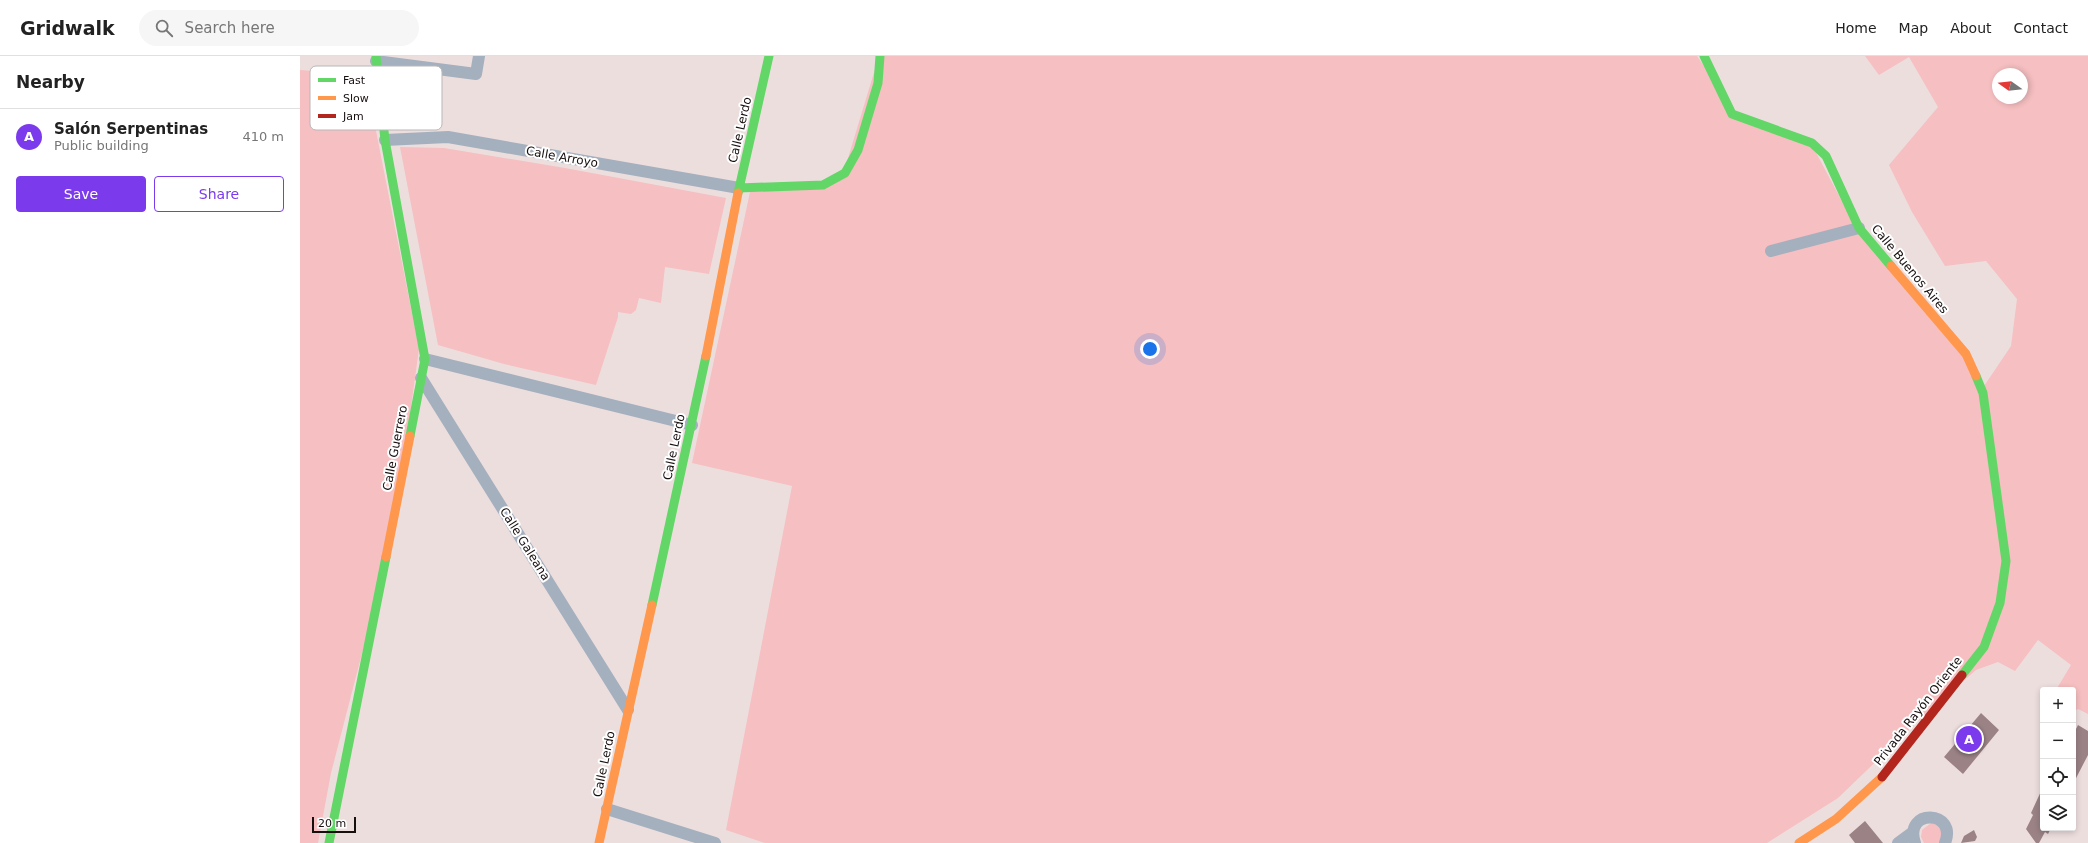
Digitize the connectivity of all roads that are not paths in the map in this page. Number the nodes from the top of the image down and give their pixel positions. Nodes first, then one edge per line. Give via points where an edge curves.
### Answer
1 (479, 56) edge
2 (769, 56) edge
3 (880, 56) edge
4 (1704, 56) edge
5 (376, 59) edge
6 (423, 66) edge
7 (442, 69) edge
8 (384, 130) edge
9 (385, 140) junction
10 (739, 188) junction
11 (1859, 228) junction
12 (1771, 251) dead end
13 (425, 359) junction
14 (421, 378) junction
15 (692, 426) junction
16 (2006, 561) joint
17 (628, 710) junction
18 (607, 809) junction
19 (1914, 837) edge
20 (329, 843) edge
21 (599, 843) edge
22 (715, 843) edge
23 (1799, 843) edge
24 (1898, 843) edge
25 (1945, 843) edge

1 - 7 street via 476,74
2 - 10 street, Calle Lerdo
3 - 10 street via 878,83 858,150 845,173 823,185
4 - 11 street, Calle Buenos Aires via 1732,114 1812,143 1826,156
5 - 6 street
8 - 9 street, Calle Guerrero
9 - 10 street, Calle Arroyo via 448,137
9 - 13 street, Calle Guerrero
10 - 15 street, Calle Lerdo
11 - 12 street
11 - 16 street, Calle Buenos Aires via 1966,354 1983,393
13 - 14 street, Calle Guerrero
13 - 15 street
14 - 17 street, Calle Galeana
14 - 20 street, Calle Guerrero
15 - 17 street, Calle Lerdo
16 - 23 street, Privada Rayón Oriente via 2000,603 1984,647 1877,783 1836,819
17 - 18 street, Calle Lerdo
18 - 21 street, Calle Lerdo
18 - 22 street
19 - 24 street
19 - 25 street via 1920,820 1933,817 1944,824 1947,830

